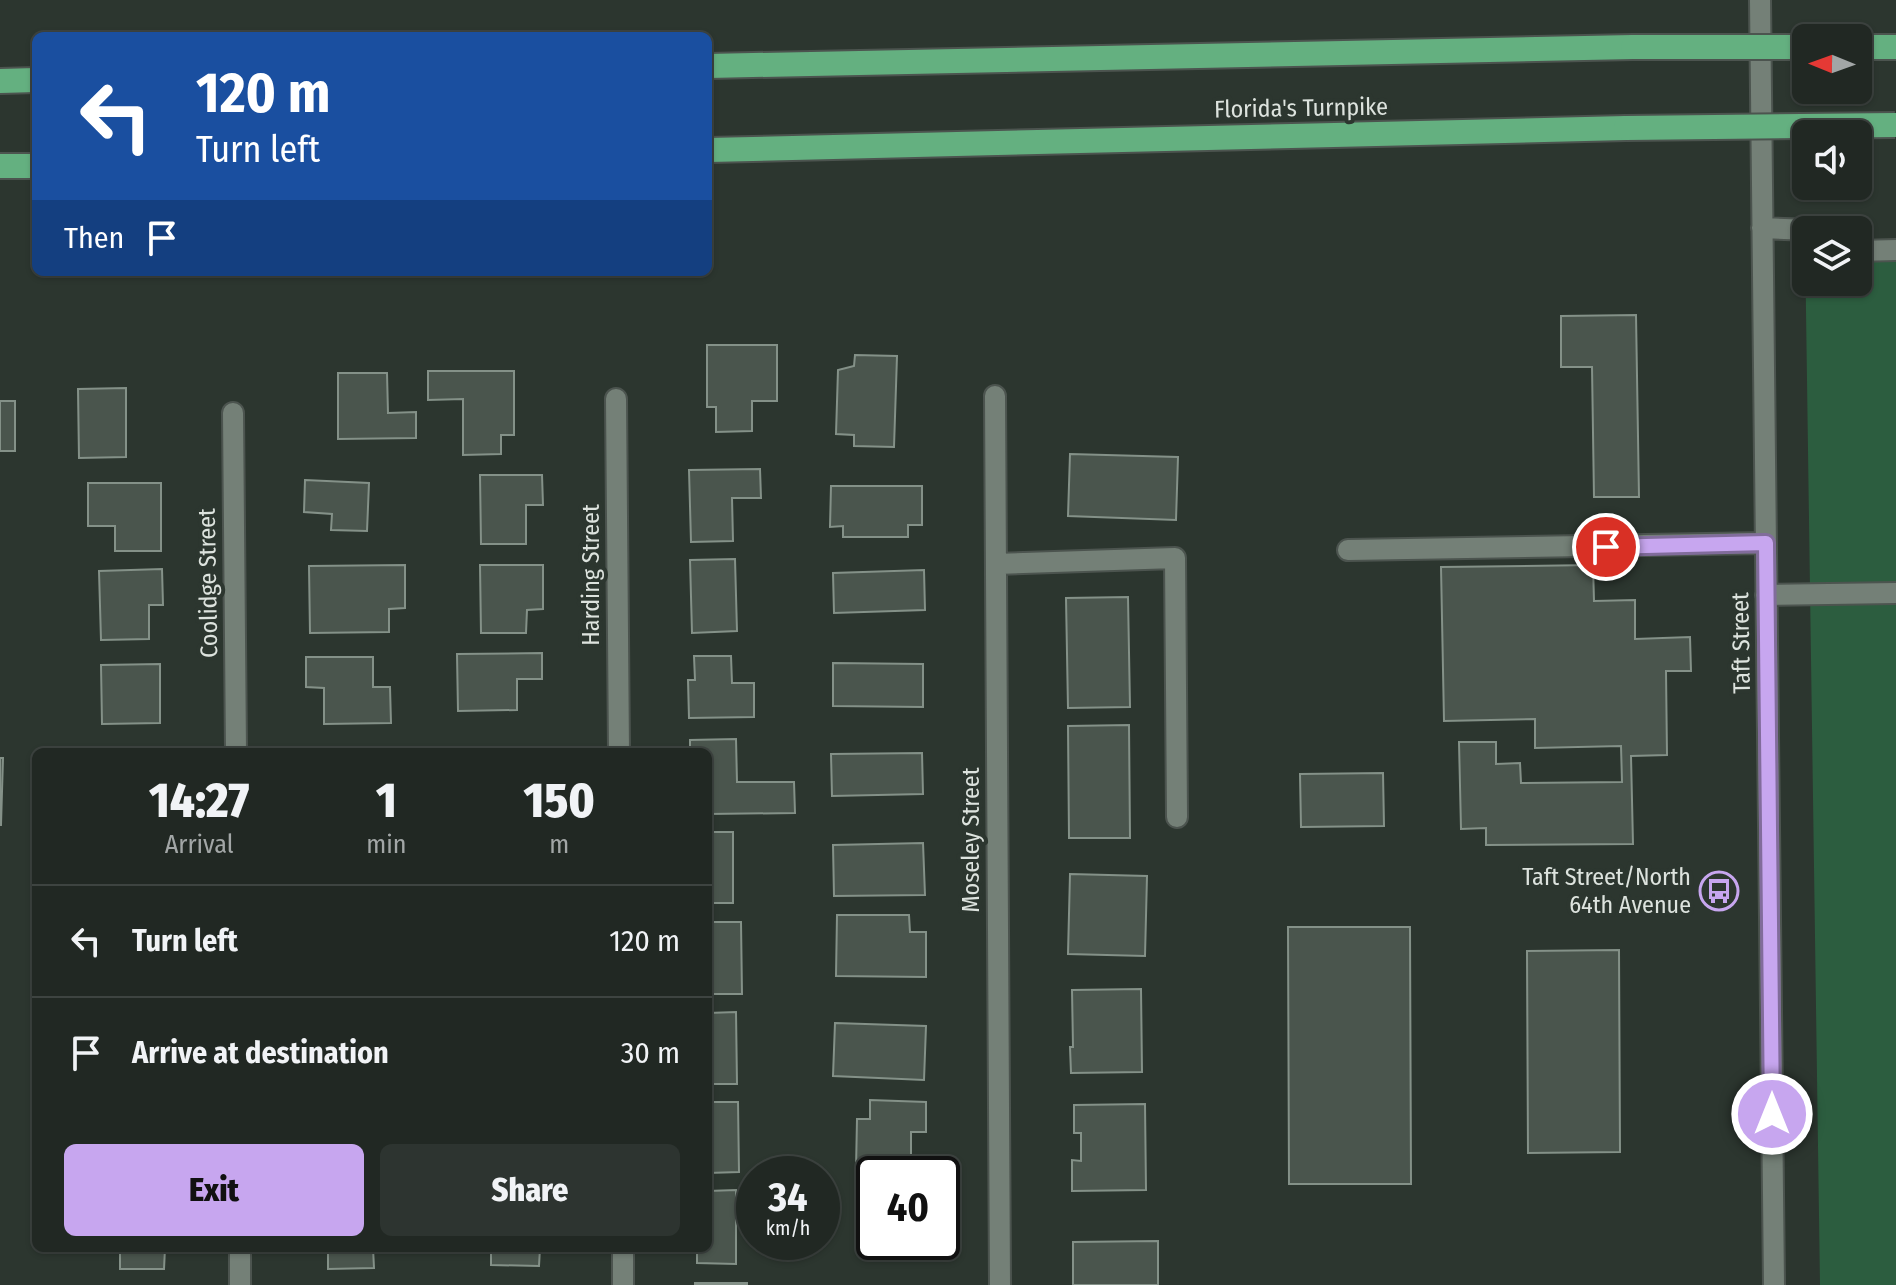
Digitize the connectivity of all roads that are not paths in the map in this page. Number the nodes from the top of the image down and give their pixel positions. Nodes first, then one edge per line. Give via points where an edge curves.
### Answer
1 (1760, 0) edge
2 (1792, 47) edge
3 (1872, 47) edge
4 (1896, 47) edge
5 (712, 66) edge
6 (32, 80) edge
7 (0, 81) edge
8 (1896, 125) edge
9 (712, 150) edge
10 (0, 166) edge
11 (32, 166) edge
12 (1762, 228) junction
13 (1792, 229) edge
14 (1896, 250) edge
15 (1872, 251) edge
16 (995, 396) dead end
17 (616, 399) dead end
18 (233, 413) dead end
19 (1766, 543) junction
20 (1348, 550) dead end
21 (996, 564) junction
22 (1896, 593) edge
23 (1766, 595) junction
24 (236, 748) edge
25 (619, 748) edge
26 (1177, 817) dead end
27 (240, 1252) edge
28 (623, 1252) edge
29 (240, 1285) edge
30 (623, 1285) edge
31 (1000, 1285) edge
32 (1774, 1285) edge

1 - 12 street, Taft Street
2 - 5 highway, bridge
3 - 4 highway
6 - 7 highway
8 - 9 highway, Florida's Turnpike, bridge
10 - 11 highway
12 - 13 street
12 - 19 street, Taft Street
14 - 15 street
16 - 21 street, Moseley Street
17 - 25 street, Harding Street
18 - 24 street, Coolidge Street
19 - 20 street
19 - 23 street, Taft Street
21 - 26 street via 1175,558
21 - 31 street, Moseley Street
22 - 23 street
23 - 32 street, Taft Street
27 - 29 street
28 - 30 street

